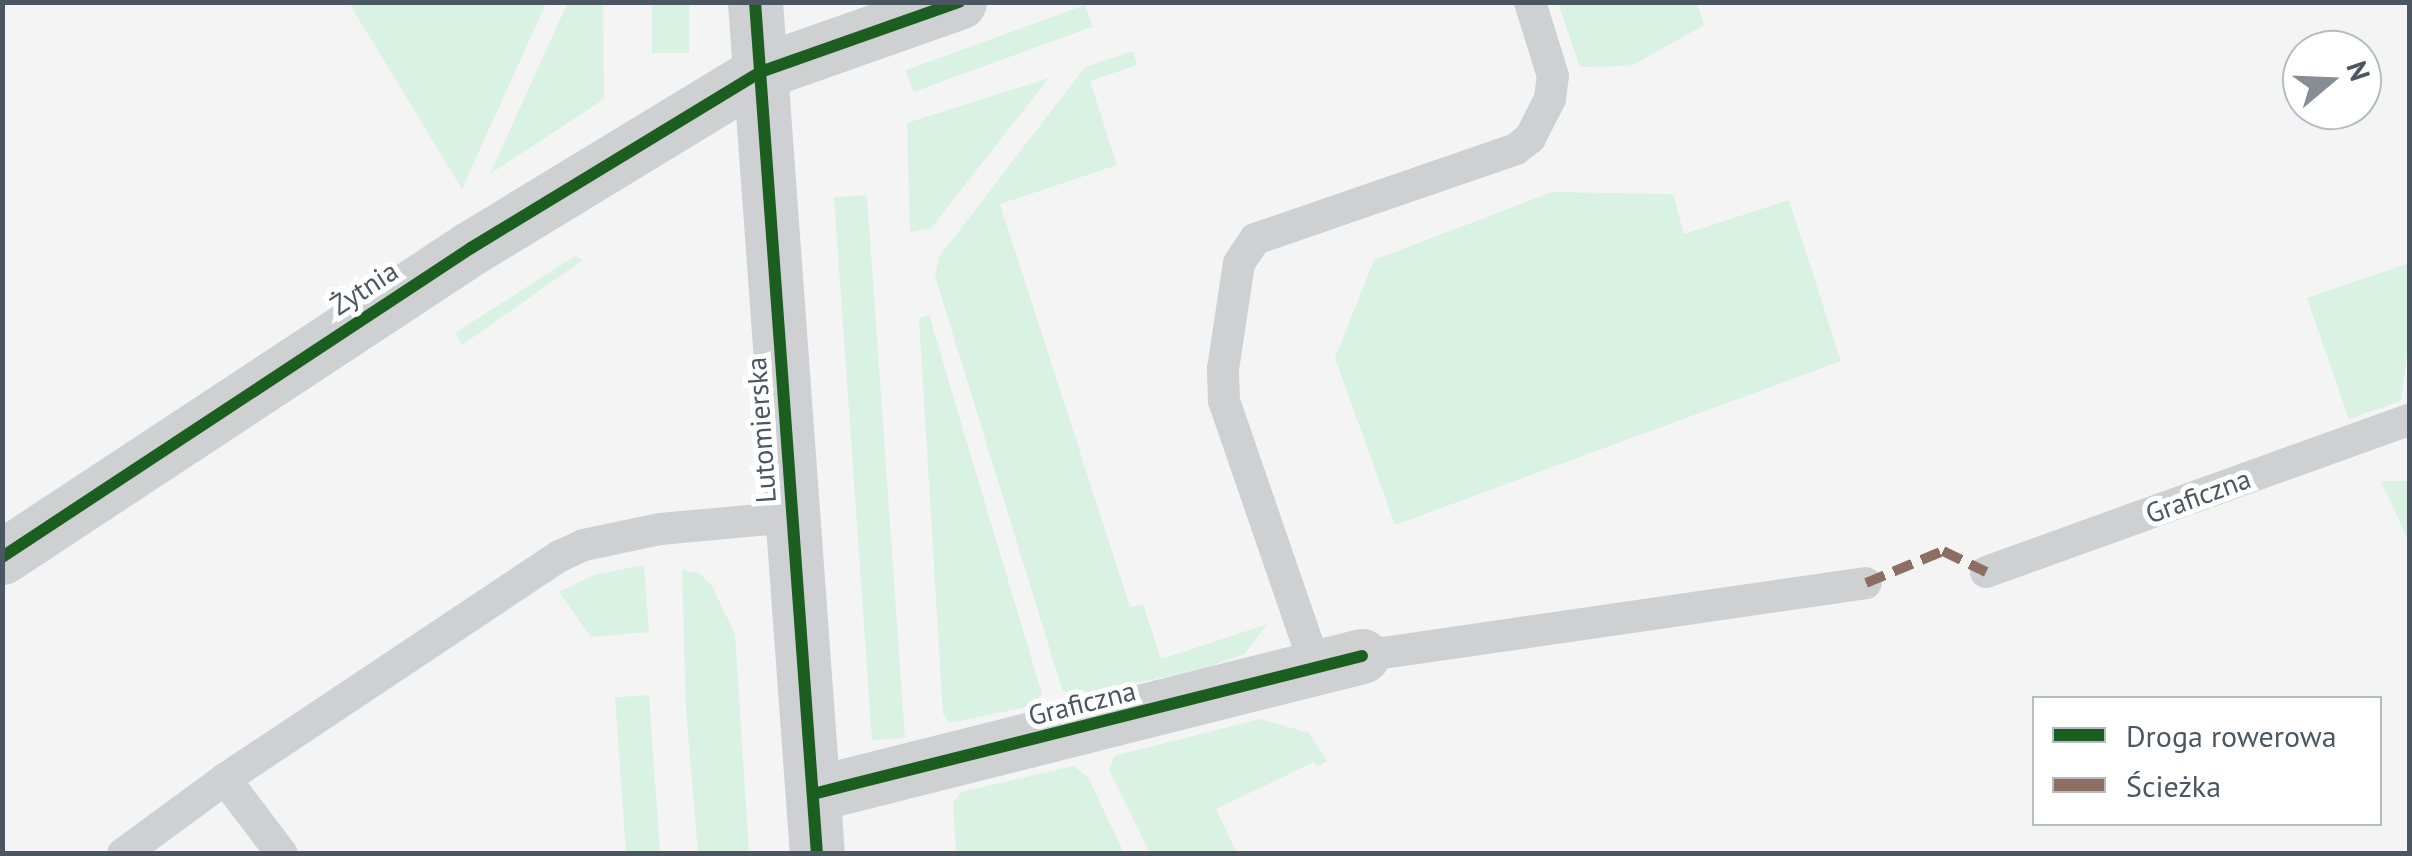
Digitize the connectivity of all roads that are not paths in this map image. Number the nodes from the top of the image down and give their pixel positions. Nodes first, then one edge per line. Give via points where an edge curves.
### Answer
1 (756, 2) edge
2 (959, 2) edge
3 (1530, 2) edge
4 (760, 72) junction
5 (2410, 419) edge
6 (793, 517) junction
7 (2, 557) edge
8 (1986, 572) dead end
9 (1866, 584) dead end
10 (1339, 662) junction
11 (225, 779) junction
12 (813, 794) junction
13 (122, 854) edge
14 (282, 854) edge
15 (817, 854) edge

1 - 4 main road, Lutomierska
2 - 4 street, Żytnia
3 - 10 lane via 1552,76 1550,99 1530,138 1516,149 1255,240 1239,263 1224,401
4 - 6 main road, Lutomierska
4 - 7 street, Żytnia via 472,248
5 - 8 lane, Graficzna
6 - 11 lane via 660,529 560,556
6 - 12 main road, Lutomierska
9 - 10 lane, Graficzna
10 - 12 street, Graficzna
11 - 13 lane
11 - 14 lane
12 - 15 main road, Lutomierska

